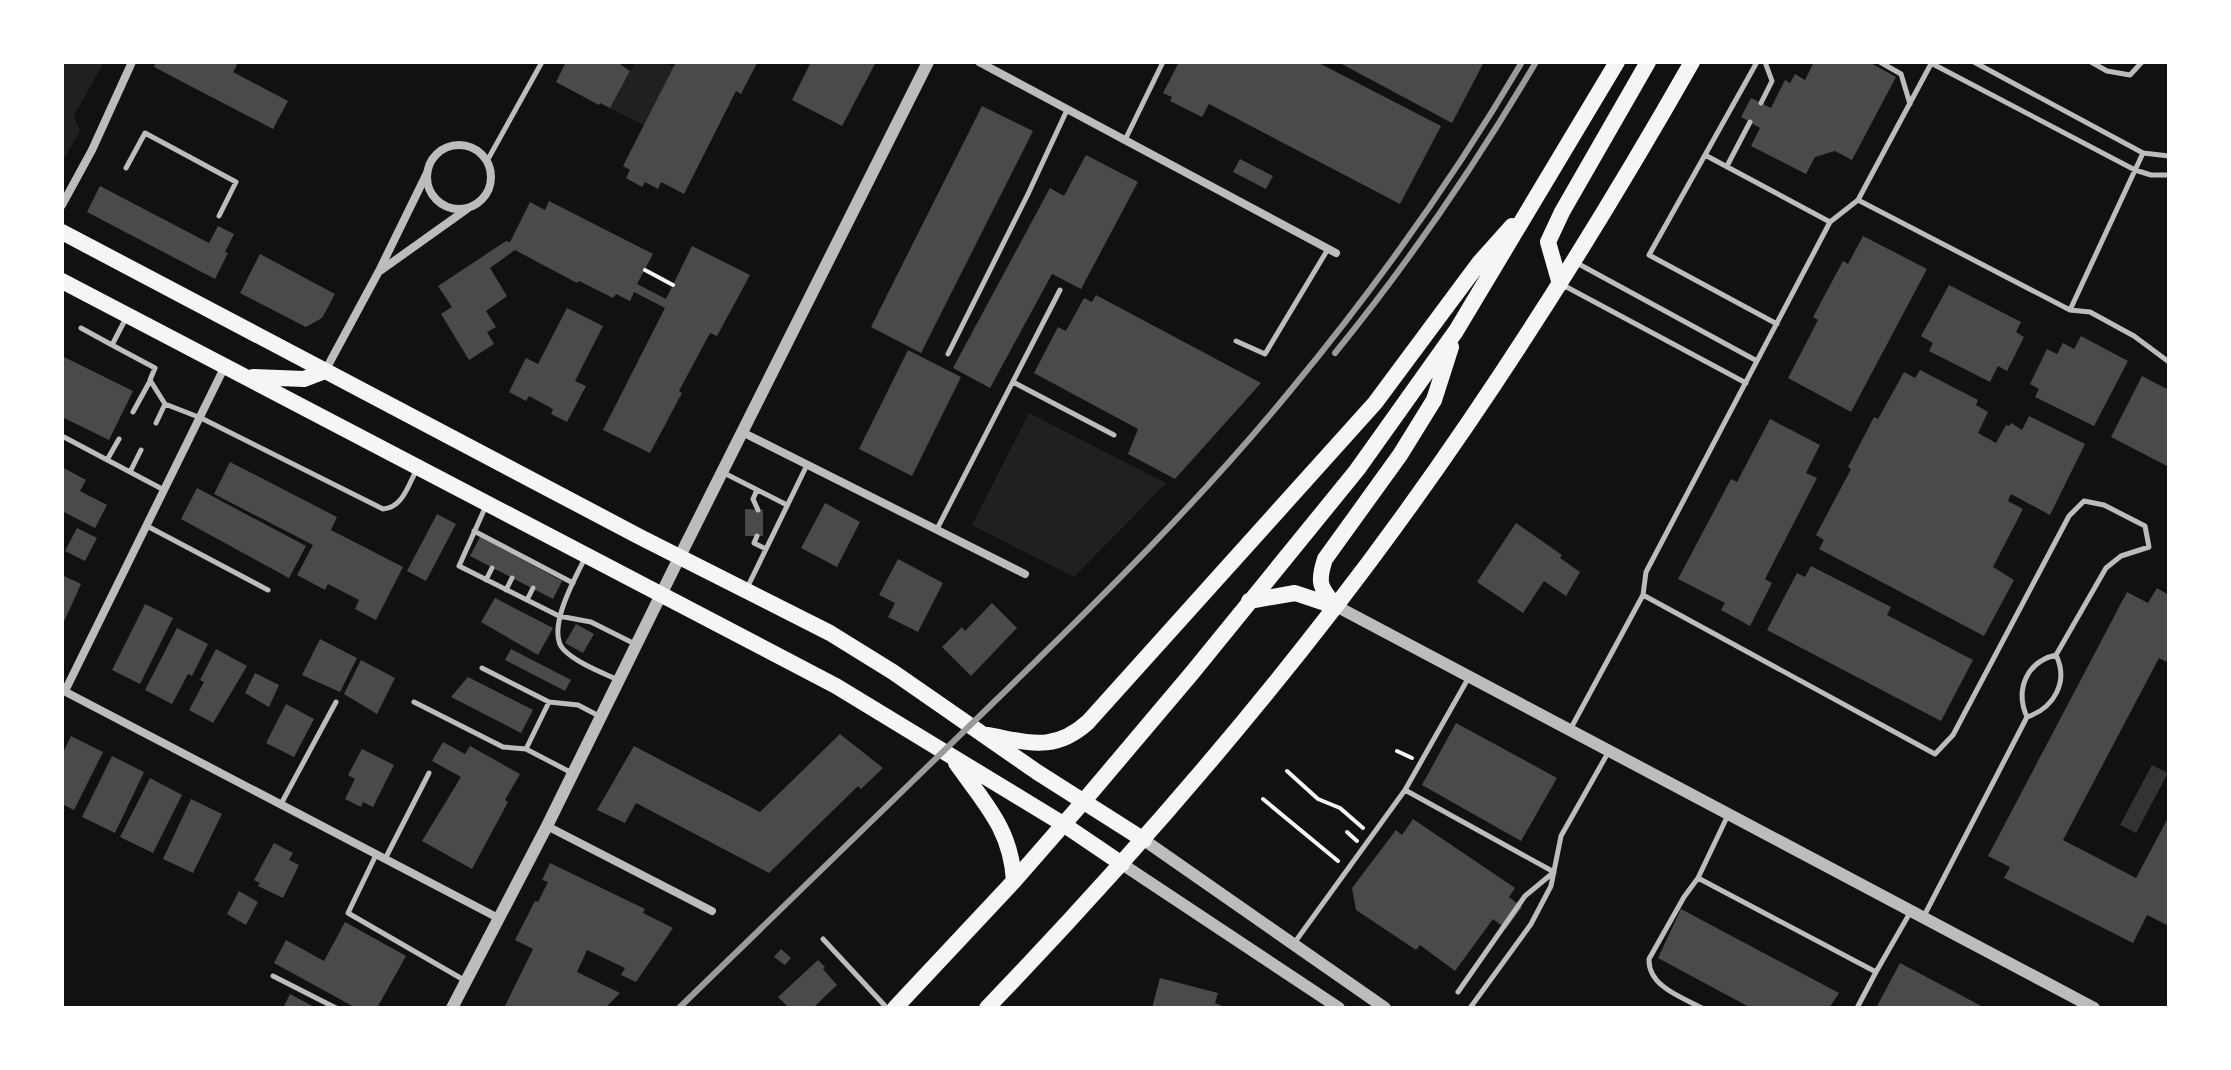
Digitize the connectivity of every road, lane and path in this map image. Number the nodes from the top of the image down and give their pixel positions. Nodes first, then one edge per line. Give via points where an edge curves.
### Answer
1 (132, 62) edge
2 (542, 62) edge
3 (928, 62) edge
4 (979, 62) edge
5 (1163, 62) edge
6 (1617, 62) edge
7 (1648, 62) edge
8 (1692, 62) edge
9 (1757, 62) edge
10 (1765, 62) edge
11 (1880, 62) edge
12 (1930, 62) edge
13 (1974, 62) edge
14 (2091, 62) edge
15 (2142, 62) edge
16 (1761, 103) dead end
17 (1911, 105) junction
18 (1068, 109) junction
19 (1750, 122) dead end
20 (1125, 140) junction
21 (2143, 153) junction
22 (1705, 155) junction
23 (2169, 156) edge
24 (487, 161) junction
25 (1727, 166) junction
26 (126, 168) dead end
27 (2135, 170) junction
28 (427, 173) junction
29 (2169, 175) edge
30 (1540, 195) junction
31 (1858, 200) junction
32 (62, 205) edge
33 (470, 207) junction
34 (219, 216) dead end
35 (1830, 222) junction
36 (62, 232) edge
37 (1332, 251) joint
38 (1574, 261) junction
39 (645, 270) dead end
40 (379, 271) junction
41 (62, 281) edge
42 (1560, 284) junction
43 (673, 285) dead end
44 (1060, 290) dead end
45 (2070, 310) junction
46 (127, 315) junction
47 (1777, 324) junction
48 (81, 328) dead end
49 (1456, 331) junction
50 (1236, 341) dead end
51 (112, 345) junction
52 (948, 354) dead end
53 (1757, 361) junction
54 (2169, 362) edge
55 (225, 366) junction
56 (325, 371) junction
57 (245, 376) junction
58 (150, 380) junction
59 (1013, 382) junction
60 (1746, 383) junction
61 (165, 404) junction
62 (133, 412) dead end
63 (201, 418) junction
64 (156, 423) dead end
65 (742, 432) junction
66 (1114, 435) dead end
67 (62, 436) edge
68 (119, 439) dead end
69 (141, 450) dead end
70 (107, 460) junction
71 (807, 465) junction
72 (418, 467) junction
73 (130, 472) junction
74 (722, 472) junction
75 (165, 490) junction
76 (757, 490) junction
77 (753, 499) junction
78 (487, 503) junction
79 (787, 505) junction
80 (749, 509) dead end
81 (758, 510) dead end
82 (147, 526) junction
83 (937, 529) junction
84 (474, 531) junction
85 (748, 536) dead end
86 (757, 536) dead end
87 (754, 543) junction
88 (766, 549) junction
89 (586, 555) junction
90 (680, 556) junction
91 (492, 568) dead end
92 (1025, 574) dead end
93 (512, 578) dead end
94 (486, 580) junction
95 (573, 583) junction
96 (533, 588) dead end
97 (746, 589) junction
98 (268, 590) dead end
99 (506, 590) junction
100 (661, 594) junction
101 (1643, 595) junction
102 (527, 600) junction
103 (1249, 601) junction
104 (1336, 606) junction
105 (559, 616) junction
106 (636, 645) junction
107 (2056, 655) junction
108 (482, 668) dead end
109 (1469, 677) junction
110 (619, 681) junction
111 (64, 690) edge
112 (336, 702) dead end
113 (414, 702) dead end
114 (549, 702) junction
115 (601, 717) junction
116 (2027, 717) junction
117 (1570, 730) junction
118 (979, 733) junction
119 (526, 749) junction
120 (1609, 751) junction
121 (953, 758) junction
122 (1287, 771) dead end
123 (429, 773) dead end
124 (573, 773) junction
125 (1405, 790) junction
126 (1263, 799) dead end
127 (1083, 802) junction
128 (281, 804) junction
129 (1728, 814) junction
130 (1063, 824) junction
131 (547, 826) junction
132 (1373, 833) junction
133 (1144, 840) junction
134 (381, 856) junction
135 (1122, 864) junction
136 (1348, 867) junction
137 (1554, 872) junction
138 (1698, 878) junction
139 (1014, 881) junction
140 (712, 911) dead end
141 (1911, 911) junction
142 (1923, 917) junction
143 (500, 919) junction
144 (823, 939) dead end
145 (1294, 943) junction
146 (1876, 972) junction
147 (273, 976) dead end
148 (466, 981) junction
149 (1458, 992) dead end
150 (336, 1008) edge
151 (452, 1008) edge
152 (887, 1008) edge
153 (895, 1008) edge
154 (987, 1008) edge
155 (1339, 1008) edge
156 (1385, 1008) edge
157 (1470, 1008) edge
158 (1702, 1008) edge
159 (1857, 1008) edge
160 (2094, 1008) edge

1 - 32 street
2 - 24 lane
3 - 65 street
4 - 18 street
5 - 20 lane
6 - 30 main road
7 - 42 main road via 1548,242
8 - 38 main road
9 - 22 lane
10 - 16 lane via 1772,81
11 - 17 lane via 1901,74
12 - 17 lane
12 - 27 lane
13 - 21 lane
14 - 15 lane via 2130,75
17 - 31 lane
18 - 20 street
18 - 52 lane
19 - 25 lane
20 - 37 street
21 - 23 lane
21 - 27 lane
22 - 25 lane
22 - 47 lane via 1649,255
24 - 28 street via 472,147 452,145 435,155
24 - 33 street via 491,183
25 - 35 lane
26 - 34 lane via 145,133 236,182
27 - 29 lane
27 - 45 lane
28 - 33 street via 427,184 439,202
28 - 40 street
30 - 49 main road
30 - 118 main road via 1479,263 1375,403 1088,722 1054,743
31 - 35 lane
31 - 45 lane
33 - 40 street
35 - 47 lane
36 - 56 main road
37 - 50 lane via 1265,354
38 - 42 main road
38 - 53 lane
39 - 43 path
40 - 56 street
41 - 46 main road
42 - 60 lane
42 - 104 main road via 1453,445
44 - 59 lane
45 - 54 lane via 2090,312
46 - 51 lane
46 - 55 main road
47 - 53 lane
48 - 51 lane
49 - 103 main road via 1357,470
49 - 104 main road via 1434,400 1325,559 1321,590
51 - 58 lane via 155,368
53 - 60 lane
55 - 57 main road
55 - 63 street
56 - 57 main road via 304,379
56 - 90 main road
57 - 72 main road
58 - 61 lane
58 - 62 lane
59 - 66 lane
59 - 83 lane
60 - 101 lane via 1646,572
61 - 63 lane
61 - 64 lane
63 - 72 lane via 383,509 398,504
63 - 75 street
65 - 71 street
65 - 74 street
67 - 70 lane
68 - 70 lane
69 - 73 lane
70 - 73 lane
71 - 79 lane
71 - 83 street
72 - 78 main road
73 - 75 lane
74 - 76 lane
74 - 90 street
75 - 82 street
76 - 77 lane
76 - 79 lane
77 - 80 lane
77 - 81 lane
78 - 84 lane
78 - 89 main road
79 - 88 lane
82 - 98 lane
82 - 111 street
83 - 92 street
84 - 94 lane via 459,566
84 - 95 lane
85 - 87 lane
86 - 87 lane
87 - 88 lane
88 - 97 lane
89 - 95 lane
89 - 100 main road
90 - 97 main road
90 - 100 street
91 - 94 lane
93 - 99 lane
94 - 99 lane
95 - 105 lane
96 - 102 lane
97 - 118 main road via 858,650
99 - 102 lane
100 - 106 street
100 - 121 main road via 836,686
101 - 107 lane via 1935,754 1953,735 2069,516 2084,501 2104,505 2145,526 2149,547 2121,556 2106,568
101 - 117 lane
102 - 105 lane
103 - 104 main road via 1295,593
103 - 127 main road
104 - 109 street
104 - 133 main road
105 - 106 lane via 591,622
105 - 110 lane via 557,640 564,651
106 - 110 street
107 - 116 lane via 2063,673 2060,687 2050,703
107 - 116 lane via 2039,661 2021,688
108 - 114 lane
109 - 117 street
109 - 125 lane
110 - 115 street
111 - 128 street
112 - 128 lane
113 - 119 lane via 503,747
114 - 115 lane via 578,705
114 - 119 lane
115 - 124 street
116 - 142 lane
117 - 120 street
118 - 127 main road
119 - 124 lane
120 - 129 street
120 - 137 lane via 1561,836
121 - 130 main road
121 - 139 main road via 1004,832
122 - 132 path via 1318,799
123 - 134 lane
124 - 131 street
125 - 132 lane
125 - 137 lane
126 - 136 path
127 - 130 main road
127 - 133 main road
128 - 134 street
129 - 138 lane
129 - 141 street
130 - 135 main road
130 - 139 main road
131 - 140 street
131 - 143 street
132 - 136 lane
133 - 135 main road
133 - 145 street
134 - 143 street
134 - 148 lane via 348,913
135 - 154 main road
135 - 155 street
136 - 145 lane
137 - 149 lane via 1525,896
137 - 157 lane via 1531,924
138 - 146 lane
138 - 158 lane via 1649,959 1649,968 1660,983
139 - 153 main road
141 - 142 street
141 - 146 lane
142 - 160 street
143 - 148 street
144 - 152 lane
145 - 156 street
146 - 159 lane
147 - 150 lane
148 - 151 street

